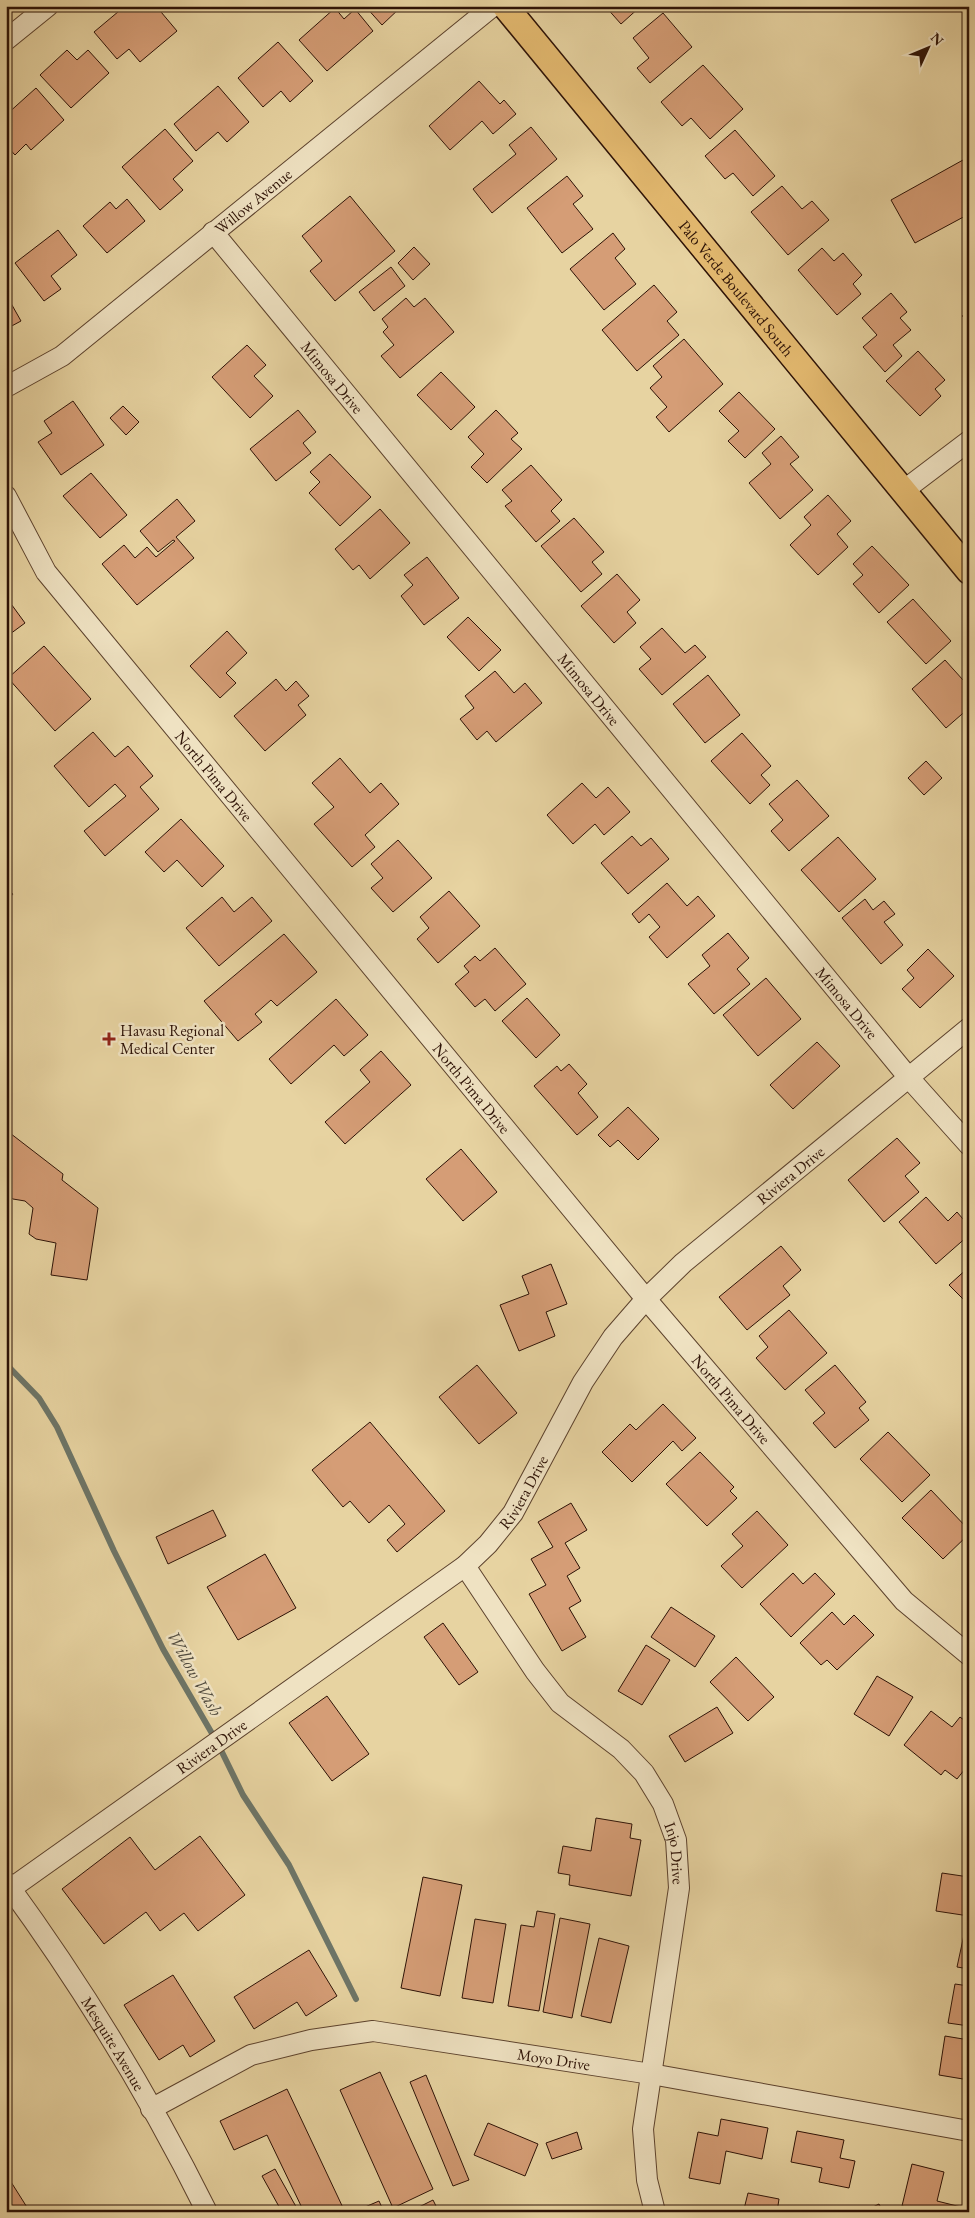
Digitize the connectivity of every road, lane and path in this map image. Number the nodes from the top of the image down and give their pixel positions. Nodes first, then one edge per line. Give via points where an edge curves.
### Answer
1 (48, 6) edge
2 (493, 6) edge
3 (505, 6) edge
4 (6, 40) edge
5 (213, 232) junction
6 (6, 387) edge
7 (969, 441) edge
8 (903, 491) junction
9 (6, 496) edge
10 (969, 571) edge
11 (969, 1028) edge
12 (909, 1078) junction
13 (969, 1145) edge
14 (646, 1299) junction
15 (465, 1566) junction
16 (969, 1655) edge
17 (8, 1887) edge
18 (650, 2074) junction
19 (152, 2109) junction
20 (969, 2130) edge
21 (207, 2212) edge
22 (655, 2212) edge

1 - 4 street
2 - 5 street, Willow Avenue
3 - 8 main road, Palo Verde Boulevard South
5 - 6 street, Willow Avenue via 62,356
5 - 12 street, Mimosa Drive
7 - 8 street
8 - 10 main road, Palo Verde Boulevard South
9 - 14 street, North Pima Drive via 46,572
11 - 12 street, Riviera Drive
12 - 13 street, Mimosa Drive
12 - 14 street, Riviera Drive via 683,1263
14 - 15 street, Riviera Drive via 613,1338 583,1382 513,1513
14 - 16 street, North Pima Drive via 904,1601
15 - 17 street, Riviera Drive
15 - 18 street, Injo Drive via 534,1671 560,1703 621,1749 644,1773 664,1804 676,1840 679,1888
17 - 19 street, Mesquite Avenue via 69,1972
18 - 19 street, Moyo Drive via 373,2031 311,2040 251,2055
18 - 20 street, Moyo Drive
18 - 22 street, Injo Drive via 644,2129 647,2180
19 - 21 street, Mesquite Avenue

